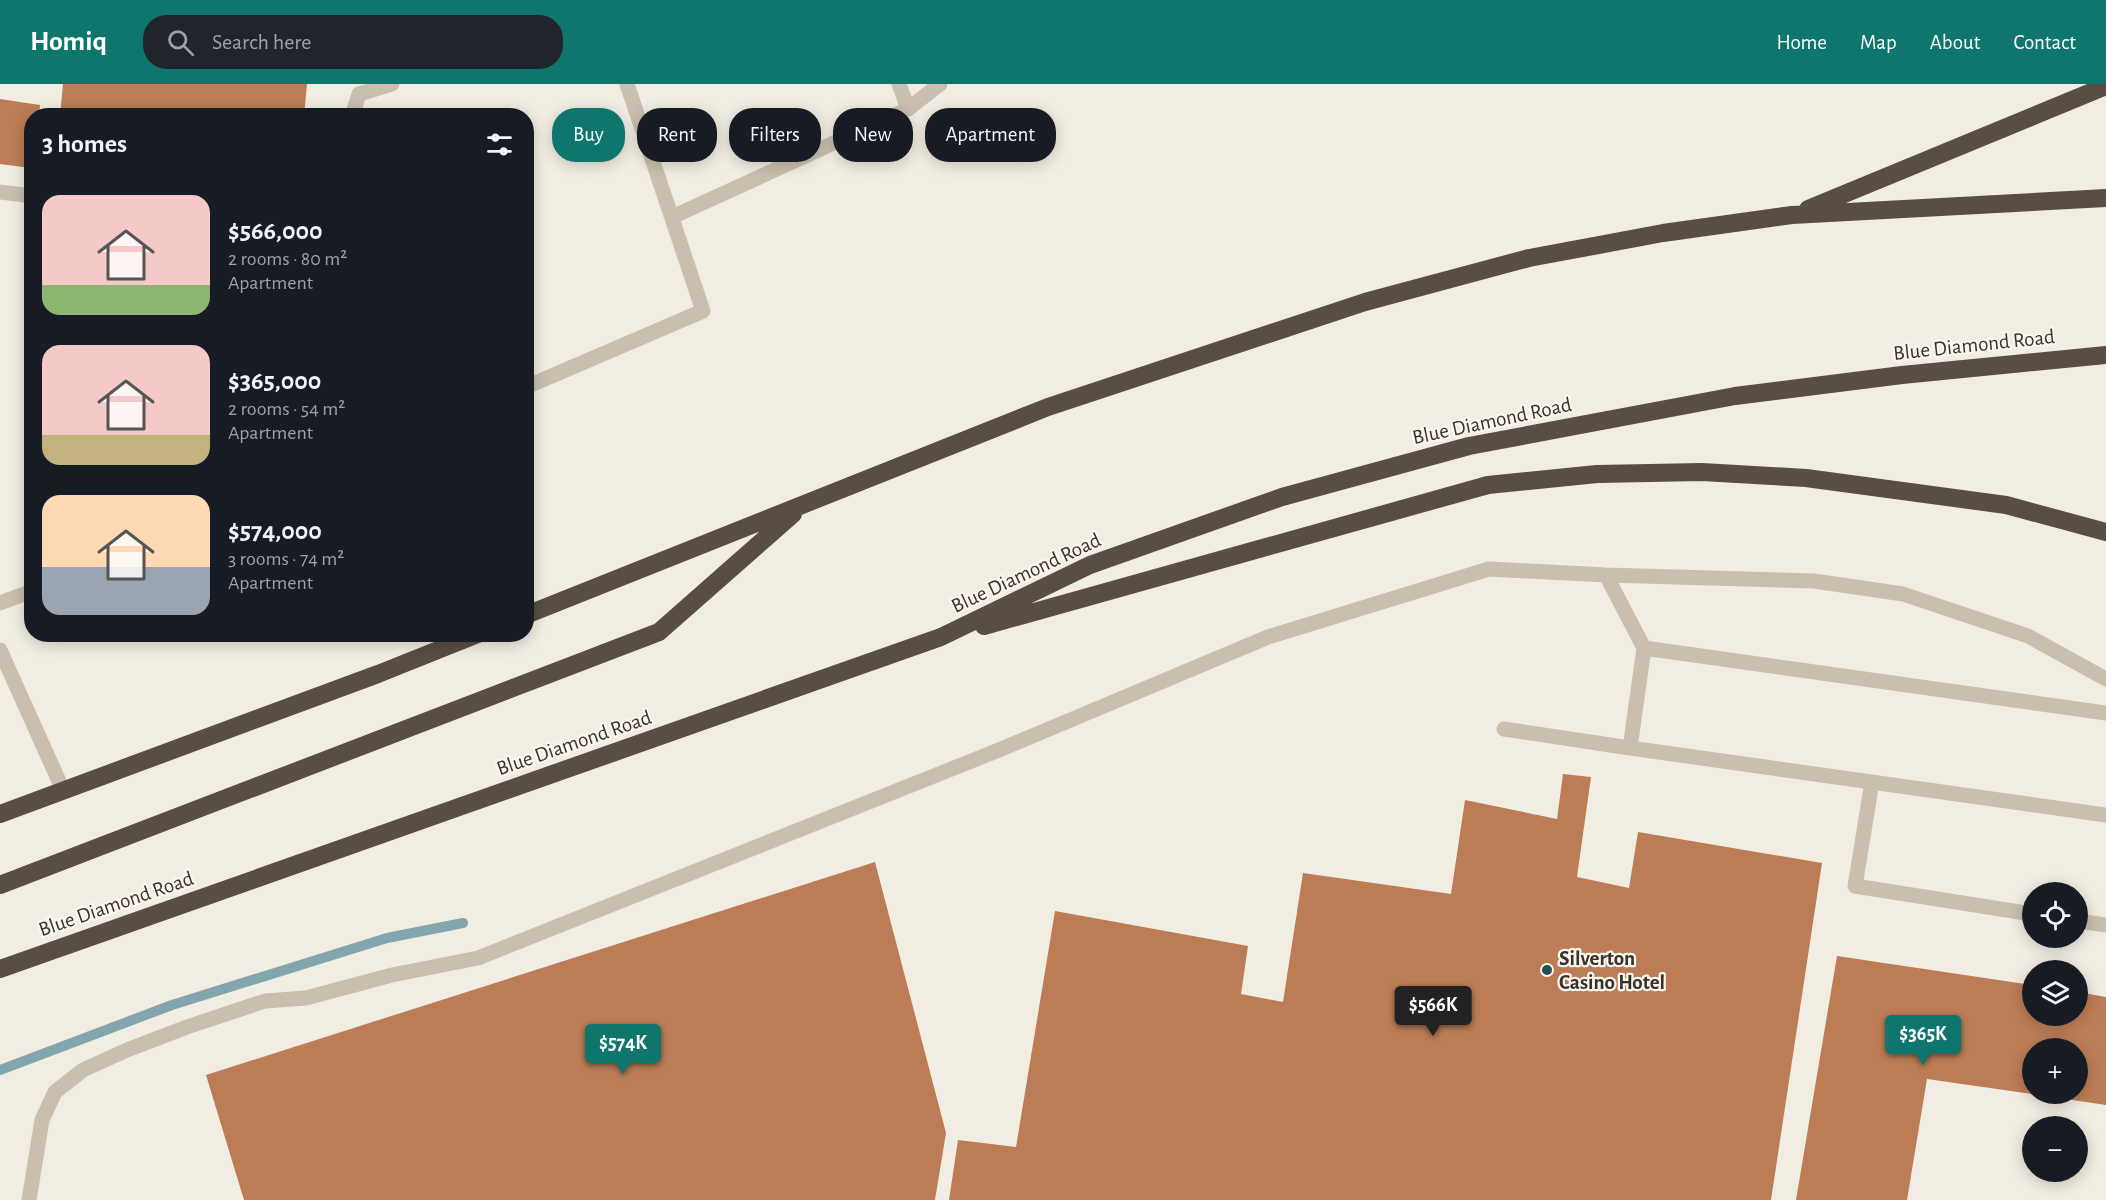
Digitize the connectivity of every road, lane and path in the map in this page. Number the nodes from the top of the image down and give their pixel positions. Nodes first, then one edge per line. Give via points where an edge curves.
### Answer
1 (392, 84) edge
2 (627, 84) edge
3 (899, 84) edge
4 (940, 84) edge
5 (2106, 86) edge
6 (355, 108) edge
7 (908, 108) edge
8 (909, 108) edge
9 (833, 143) edge
10 (0, 192) edge
11 (24, 195) edge
12 (2106, 198) edge
13 (1792, 215) junction
14 (672, 217) junction
15 (2106, 355) edge
16 (534, 384) edge
17 (803, 505) junction
18 (2106, 532) edge
19 (1606, 575) junction
20 (24, 594) edge
21 (0, 603) edge
22 (534, 612) edge
23 (941, 637) junction
24 (458, 642) edge
25 (1644, 648) junction
26 (0, 650) edge
27 (2106, 679) edge
28 (2106, 713) edge
29 (1504, 729) dead end
30 (1630, 748) junction
31 (1872, 782) junction
32 (63, 790) junction
33 (0, 814) edge
34 (2106, 815) edge
35 (0, 885) edge
36 (2022, 912) edge
37 (2088, 922) edge
38 (2106, 925) edge
39 (0, 969) edge
40 (29, 1200) edge

1 - 6 lane via 359,94
2 - 14 lane
3 - 7 lane
4 - 8 lane
5 - 13 highway
9 - 14 lane
10 - 11 lane
12 - 13 highway
13 - 17 highway via 1528,258 1365,302 1048,407
14 - 16 lane via 703,311
15 - 23 highway, Blue Diamond Road via 1735,396 1469,446 1282,497 1090,565
17 - 22 highway
17 - 35 highway via 659,632
18 - 23 highway via 2006,505 1806,478 1702,472 1597,474 1488,485
19 - 25 lane
19 - 27 lane via 1814,581 1903,594 2028,636
19 - 40 lane via 1489,569 1268,637 994,752 478,958 306,998 265,1001 127,1050 83,1070 55,1092 42,1120
20 - 21 lane
23 - 39 highway, Blue Diamond Road
24 - 32 highway
25 - 28 lane
25 - 30 lane
26 - 32 lane
29 - 30 lane
30 - 31 lane
31 - 34 lane
31 - 36 lane via 1855,886
32 - 33 highway
37 - 38 lane

